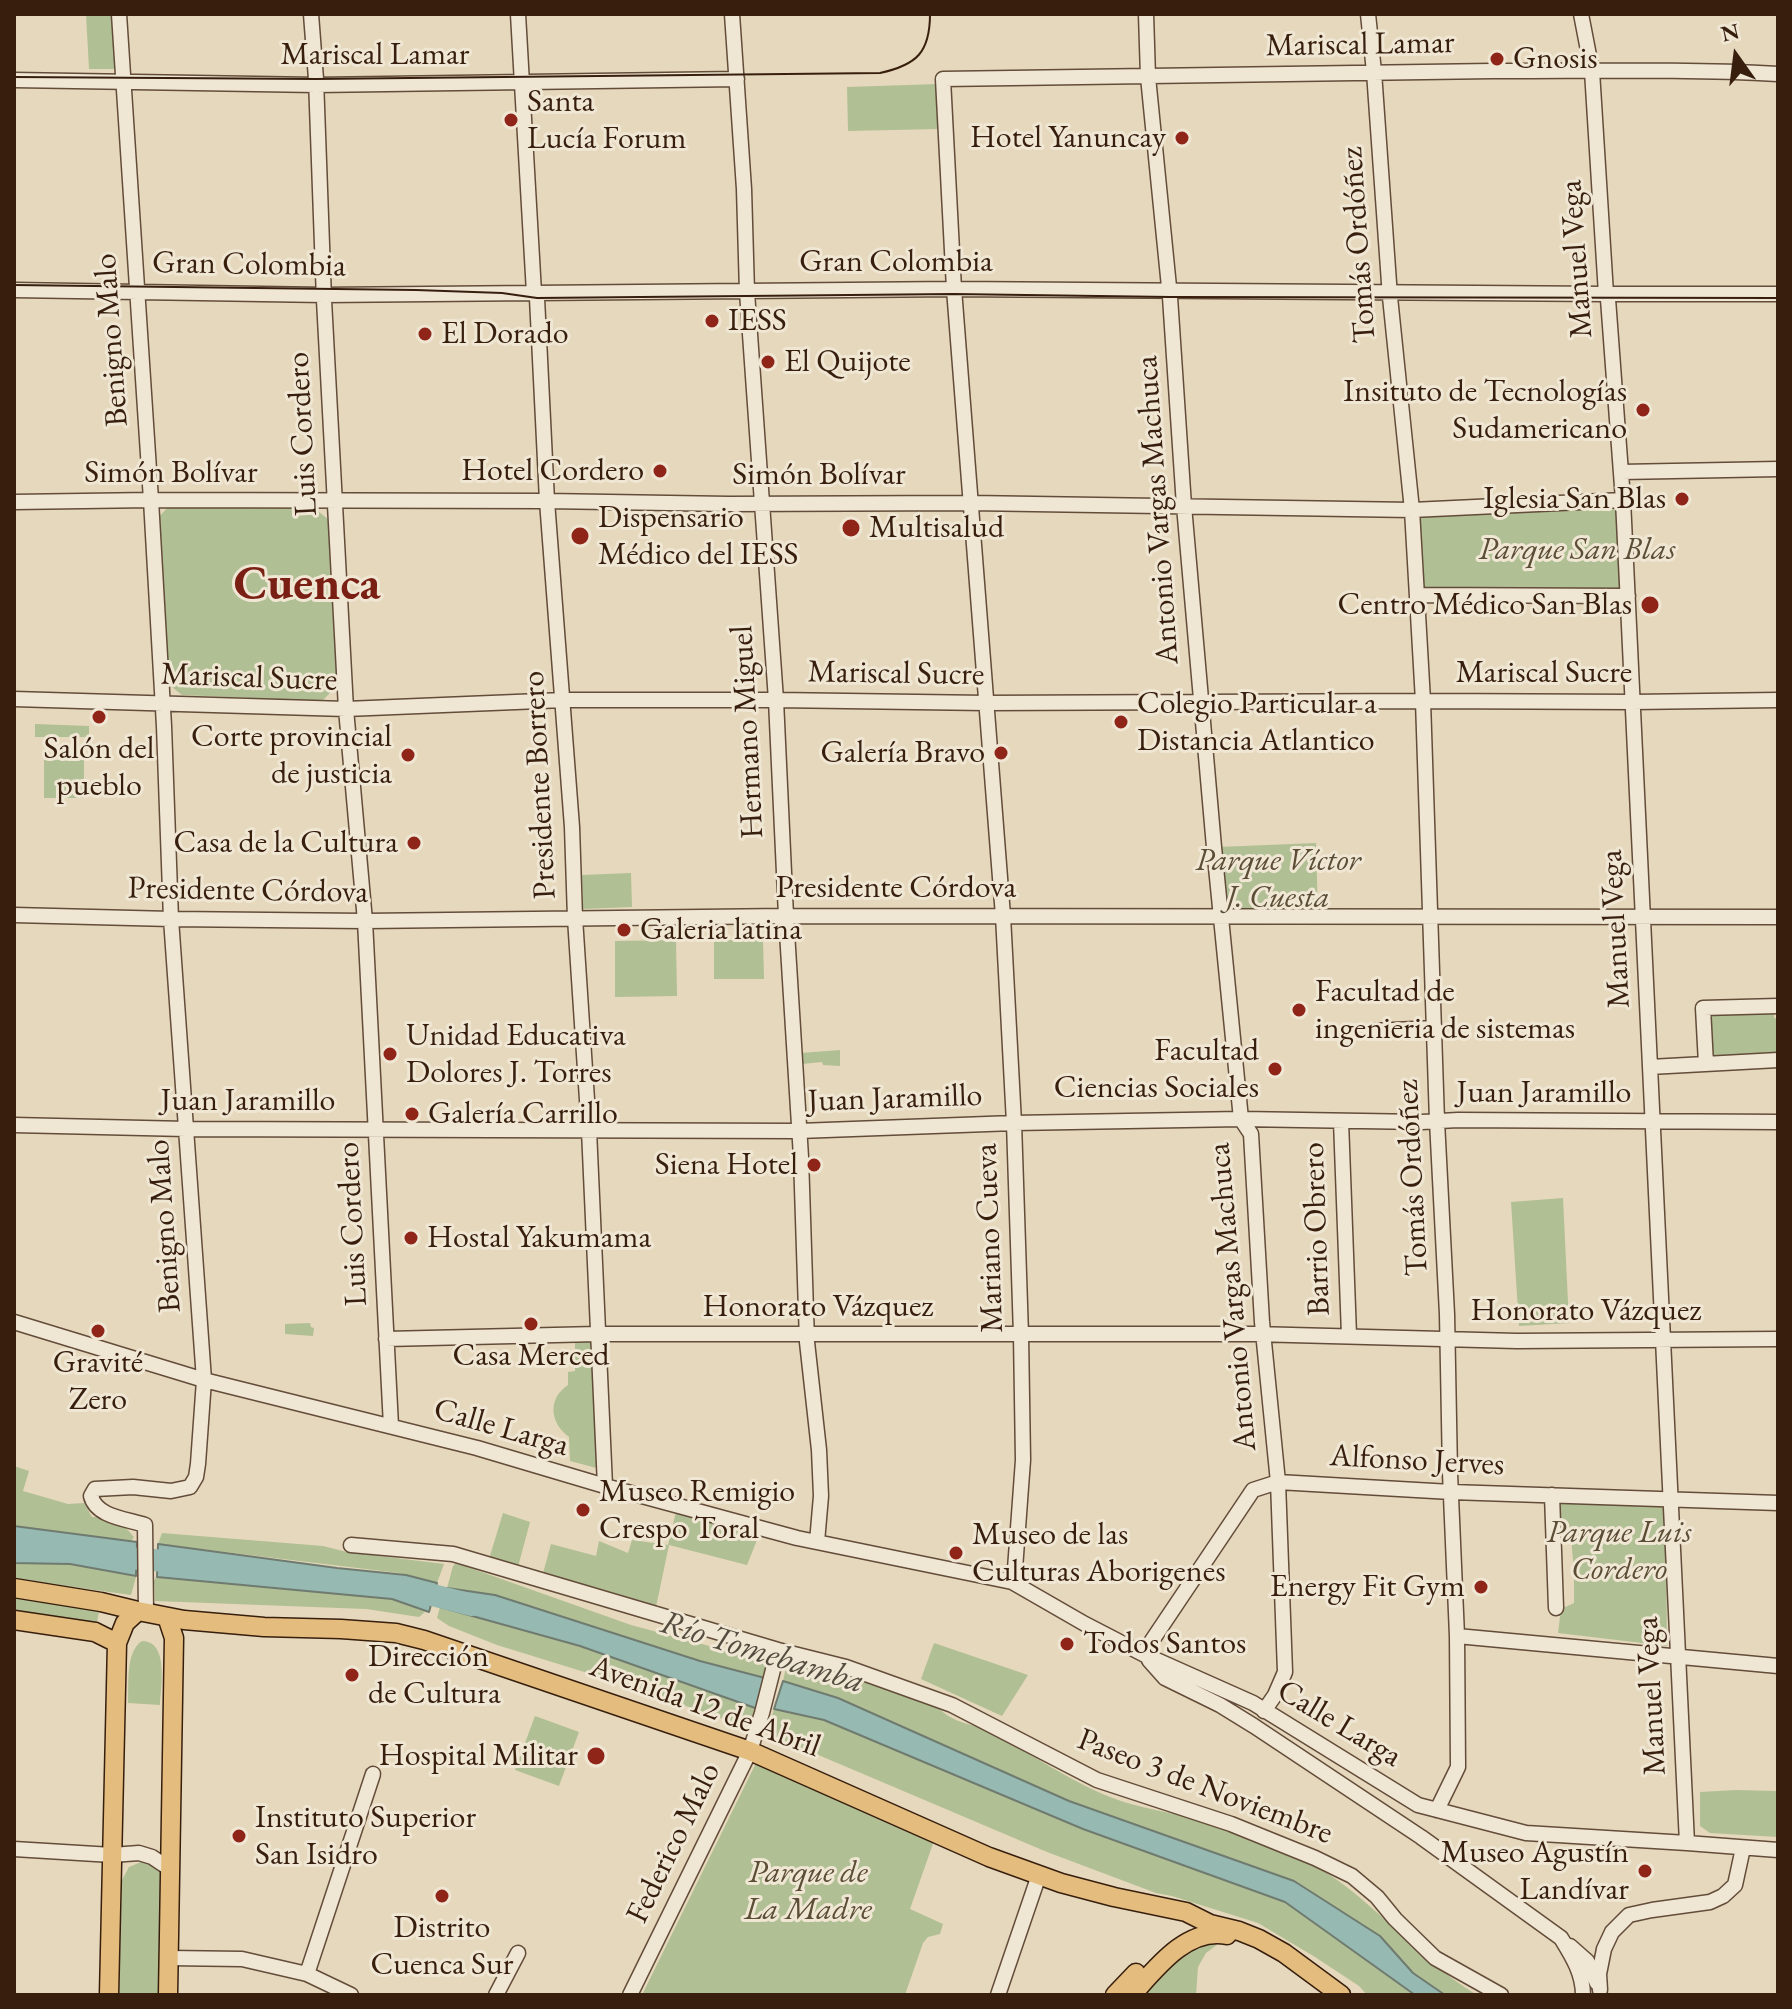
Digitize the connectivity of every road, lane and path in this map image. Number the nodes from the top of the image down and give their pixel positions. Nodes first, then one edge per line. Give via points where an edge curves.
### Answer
1 (119, 14) edge
2 (311, 14) edge
3 (518, 14) edge
4 (732, 14) edge
5 (1146, 14) edge
6 (1368, 14) edge
7 (1581, 14) edge
8 (1592, 71) junction
9 (1374, 72) junction
10 (1778, 74) edge
11 (1148, 77) junction
12 (737, 79) junction
13 (943, 79) joint
14 (14, 80) edge
15 (124, 82) junction
16 (522, 82) junction
17 (316, 85) junction
18 (954, 289) junction
19 (14, 290) edge
20 (136, 291) junction
21 (1170, 291) junction
22 (747, 292) junction
23 (1390, 292) junction
24 (534, 293) junction
25 (1606, 294) junction
26 (1778, 294) edge
27 (324, 295) junction
28 (1778, 469) edge
29 (1621, 472) junction
30 (151, 500) junction
31 (1623, 500) junction
32 (335, 501) junction
33 (547, 501) junction
34 (14, 502) edge
35 (761, 503) junction
36 (971, 503) junction
37 (1184, 506) junction
38 (1412, 510) junction
39 (1417, 595) junction
40 (1628, 596) junction
41 (14, 699) edge
42 (564, 700) junction
43 (776, 700) junction
44 (1778, 700) edge
45 (1423, 701) junction
46 (1202, 702) junction
47 (1633, 702) junction
48 (986, 703) junction
49 (163, 704) junction
50 (346, 709) junction
51 (14, 915) edge
52 (786, 916) junction
53 (1003, 916) junction
54 (1221, 917) junction
55 (1430, 917) junction
56 (1643, 917) junction
57 (1778, 917) edge
58 (575, 918) junction
59 (171, 919) junction
60 (365, 921) junction
61 (1778, 1006) edge
62 (1435, 1028) junction
63 (1372, 1031) dead end
64 (1778, 1060) edge
65 (1706, 1064) junction
66 (1650, 1067) junction
67 (1241, 1119) junction
68 (1341, 1121) junction
69 (1437, 1121) junction
70 (1653, 1122) junction
71 (1778, 1122) edge
72 (1014, 1123) junction
73 (14, 1125) edge
74 (186, 1129) junction
75 (376, 1129) junction
76 (589, 1130) junction
77 (799, 1131) junction
78 (14, 1322) edge
79 (597, 1334) junction
80 (807, 1334) junction
81 (1021, 1335) junction
82 (1263, 1335) junction
83 (1349, 1335) junction
84 (386, 1339) junction
85 (1447, 1339) junction
86 (1778, 1339) edge
87 (1663, 1340) junction
88 (204, 1380) junction
89 (391, 1426) junction
90 (1278, 1482) junction
91 (605, 1486) junction
92 (1451, 1492) junction
93 (1552, 1495) junction
94 (1671, 1498) junction
95 (1778, 1503) edge
96 (817, 1542) junction
97 (351, 1545) dead end
98 (1012, 1582) junction
99 (14, 1588) edge
100 (51, 1594) junction
101 (1556, 1608) dead end
102 (142, 1612) junction
103 (167, 1617) junction
104 (14, 1620) edge
105 (45, 1624) junction
106 (1457, 1636) junction
107 (117, 1643) junction
108 (1143, 1654) junction
109 (1678, 1656) junction
110 (776, 1657) junction
111 (1778, 1666) edge
112 (1264, 1711) junction
113 (750, 1751) junction
114 (373, 1774) dead end
115 (1437, 1810) junction
116 (1687, 1843) junction
117 (1743, 1848) junction
118 (14, 1849) edge
119 (1778, 1850) edge
120 (112, 1855) junction
121 (170, 1869) junction
122 (1039, 1875) junction
123 (1186, 1912) junction
124 (1204, 1930) junction
125 (1561, 1938) junction
126 (518, 1953) dead end
127 (169, 1958) junction
128 (307, 1974) junction
129 (1600, 1992) edge
130 (109, 1995) edge
131 (168, 1995) edge
132 (351, 1995) edge
133 (496, 1995) edge
134 (630, 1995) edge
135 (998, 1995) edge
136 (1115, 1995) edge
137 (1132, 1995) edge
138 (1323, 1995) edge
139 (1341, 1995) edge
140 (1355, 1995) edge
141 (1501, 1995) edge
142 (1583, 1995) edge

1 - 15 street, Benigno Malo
2 - 17 street, Luis Cordero
3 - 16 street, Presidente Borrero
4 - 12 street, Hermano Miguel
5 - 11 street, Antonio Vargas Machuca
6 - 9 street, Tomás Ordóñez
7 - 8 street, Manuel Vega
8 - 9 street, Mariscal Lamar
8 - 10 street, Mariscal Lamar
8 - 25 street, Manuel Vega
9 - 11 street, Mariscal Lamar
9 - 23 street, Tomás Ordóñez
11 - 13 street, Mariscal Lamar
11 - 21 street, Antonio Vargas Machuca
12 - 16 street, Mariscal Lamar
12 - 22 street, Hermano Miguel
13 - 18 street, Mariano Cueva
14 - 15 street, Mariscal Lamar
15 - 17 street, Mariscal Lamar
15 - 20 street, Benigno Malo
16 - 17 street, Mariscal Lamar
16 - 24 street, Presidente Borrero
17 - 27 street, Luis Cordero
18 - 21 street, Gran Colombia
18 - 22 street, Gran Colombia
18 - 36 street, Mariano Cueva
19 - 20 street, Gran Colombia
20 - 27 street, Gran Colombia
20 - 30 street, Benigno Malo
21 - 23 street, Gran Colombia
21 - 37 street, Antonio Vargas Machuca
22 - 24 street, Gran Colombia
22 - 35 street, Hermano Miguel
23 - 25 street, Gran Colombia
23 - 38 street, Tomás Ordóñez
24 - 27 street, Gran Colombia
24 - 33 street, Presidente Borrero
25 - 26 street, Gran Colombia
25 - 29 street, Manuel Vega
27 - 32 street, Luis Cordero
28 - 29 street
29 - 31 street, Manuel Vega
30 - 32 street, Simón Bolívar
30 - 34 street, Simón Bolívar
30 - 49 street, Benigno Malo
31 - 38 street, Simón Bolívar
31 - 40 street, Manuel Vega
32 - 33 street, Simón Bolívar
32 - 50 street, Luis Cordero
33 - 35 street, Simón Bolívar
33 - 42 street, Presidente Borrero
35 - 36 street, Simón Bolívar
35 - 43 street, Hermano Miguel
36 - 37 street, Simón Bolívar
36 - 48 street, Mariano Cueva
37 - 38 street, Simón Bolívar
37 - 46 street, Antonio Vargas Machuca
38 - 39 street, Tomás Ordóñez
39 - 40 street
39 - 45 street, Tomás Ordóñez
40 - 47 street, Manuel Vega
41 - 49 street, Mariscal Sucre
42 - 43 street, Mariscal Sucre
42 - 50 street, Mariscal Sucre
42 - 58 street, Presidente Borrero
43 - 48 street, Mariscal Sucre
43 - 52 street, Hermano Miguel
44 - 47 street, Mariscal Sucre
45 - 46 street, Mariscal Sucre
45 - 47 street, Mariscal Sucre
45 - 55 street, Tomás Ordóñez
46 - 48 street, Mariscal Sucre
46 - 54 street, Antonio Vargas Machuca
47 - 56 street, Manuel Vega
48 - 53 street, Mariano Cueva
49 - 50 street, Mariscal Sucre
49 - 59 street, Benigno Malo
50 - 60 street, Luis Cordero
51 - 59 street, Presidente Córdova
52 - 53 street, Presidente Córdova
52 - 58 street, Presidente Córdova
52 - 77 street, Hermano Miguel
53 - 54 street, Presidente Córdova
53 - 72 street, Mariano Cueva
54 - 55 street, Presidente Córdova
54 - 67 street, Antonio Vargas Machuca
55 - 56 street, Presidente Córdova
55 - 62 street, Tomás Ordóñez
56 - 57 street, Presidente Córdova
56 - 66 street, Manuel Vega
58 - 60 street, Presidente Córdova
58 - 76 street, Presidente Borrero
59 - 60 street, Presidente Córdova
59 - 74 street, Benigno Malo
60 - 75 street, Luis Cordero
61 - 65 street via 1703,1008
62 - 63 street
62 - 69 street, Tomás Ordóñez
64 - 65 street
65 - 66 street
66 - 70 street, Manuel Vega
67 - 68 street, Juan Jaramillo
67 - 72 street, Juan Jaramillo
67 - 82 street, Antonio Vargas Machuca via 1251,1134
68 - 69 street, Juan Jaramillo
68 - 83 street, Barrio Obrero
69 - 70 street, Juan Jaramillo
69 - 85 street, Tomás Ordóñez
70 - 71 street, Juan Jaramillo
70 - 87 street, Manuel Vega
72 - 77 street, Juan Jaramillo
72 - 81 street, Mariano Cueva
73 - 74 street, Juan Jaramillo
74 - 75 street, Juan Jaramillo
74 - 88 street, Benigno Malo
75 - 76 street, Juan Jaramillo
75 - 84 street, Luis Cordero
76 - 77 street, Juan Jaramillo
76 - 79 street, Presidente Borrero
77 - 80 street, Hermano Miguel
78 - 88 street, Calle Larga
79 - 80 street, Honorato Vázquez
79 - 84 street, Honorato Vázquez
79 - 91 street, Presidente Borrero
80 - 81 street, Honorato Vázquez
80 - 96 street, Hermano Miguel via 819,1450
81 - 82 street, Honorato Vázquez
81 - 98 street, Mariano Cueva via 1023,1460
82 - 83 street, Honorato Vázquez
82 - 90 street, Antonio Vargas Machuca
83 - 85 street, Honorato Vázquez
84 - 89 street, Luis Cordero
85 - 87 street, Honorato Vázquez
85 - 92 street, Tomás Ordóñez
86 - 87 street, Honorato Vázquez
87 - 94 street, Manuel Vega
88 - 89 street, Calle Larga
88 - 102 street, Benigno Malo via 198,1464 190,1487 104,1488 91,1496 100,1511 145,1529
89 - 91 street, Calle Larga
90 - 92 street, Alfonso Jerves
90 - 108 street via 1253,1490
90 - 112 street, Antonio Vargas Machuca via 1285,1672
91 - 96 street, Calle Larga
92 - 93 street, Alfonso Jerves
92 - 106 street, Tomás Ordóñez
93 - 94 street, Alfonso Jerves
93 - 101 street
94 - 95 street, Alfonso Jerves
94 - 109 street, Manuel Vega
96 - 98 street, Calle Larga
97 - 110 street, Paseo 3 de Noviembre via 453,1554
98 - 108 street, Calle Larga
99 - 100 main road, Avenida 12 de Abril
100 - 102 main road, Avenida 12 de Abril
100 - 105 main road
102 - 103 main road, Avenida 12 de Abril
102 - 107 main road via 125,1623
103 - 113 main road, Avenida 12 de Abril via 396,1633
103 - 121 main road via 174,1638
104 - 105 main road
105 - 107 main road via 95,1632
106 - 109 street
106 - 115 street, Tomás Ordóñez via 1458,1767
107 - 120 main road
108 - 112 street, Calle Larga
108 - 125 street via 1165,1678 1254,1726
109 - 111 street
109 - 116 street, Manuel Vega
110 - 113 street, Federico Malo
110 - 141 street, Paseo 3 de Noviembre via 846,1667 952,1705 1097,1780 1231,1824 1327,1864 1377,1897 1435,1958
112 - 115 street, Calle Larga via 1418,1805
113 - 122 main road, Avenida 12 de Abril
113 - 134 street, Federico Malo
114 - 128 street
115 - 116 street, Calle Larga via 1526,1833
116 - 117 street, Calle Larga
117 - 119 street, Calle Larga
117 - 129 street via 1735,1885 1723,1896 1629,1915 1612,1932 1599,1974
118 - 120 street
120 - 121 street via 139,1853
120 - 130 main road
121 - 127 main road
122 - 123 main road, Avenida 12 de Abril
122 - 135 street
123 - 124 main road, Avenida 12 de Abril
123 - 140 main road via 1254,1929
124 - 136 main road via 1183,1931 1165,1944
124 - 137 main road
124 - 138 main road, Avenida 12 de Abril via 1280,1959
124 - 139 main road, Avenida 12 de Abril via 1239,1931 1259,1939
125 - 129 street via 1587,1961
125 - 142 street via 1581,1976
126 - 133 street
127 - 128 street via 242,1959
127 - 131 main road
128 - 132 street

